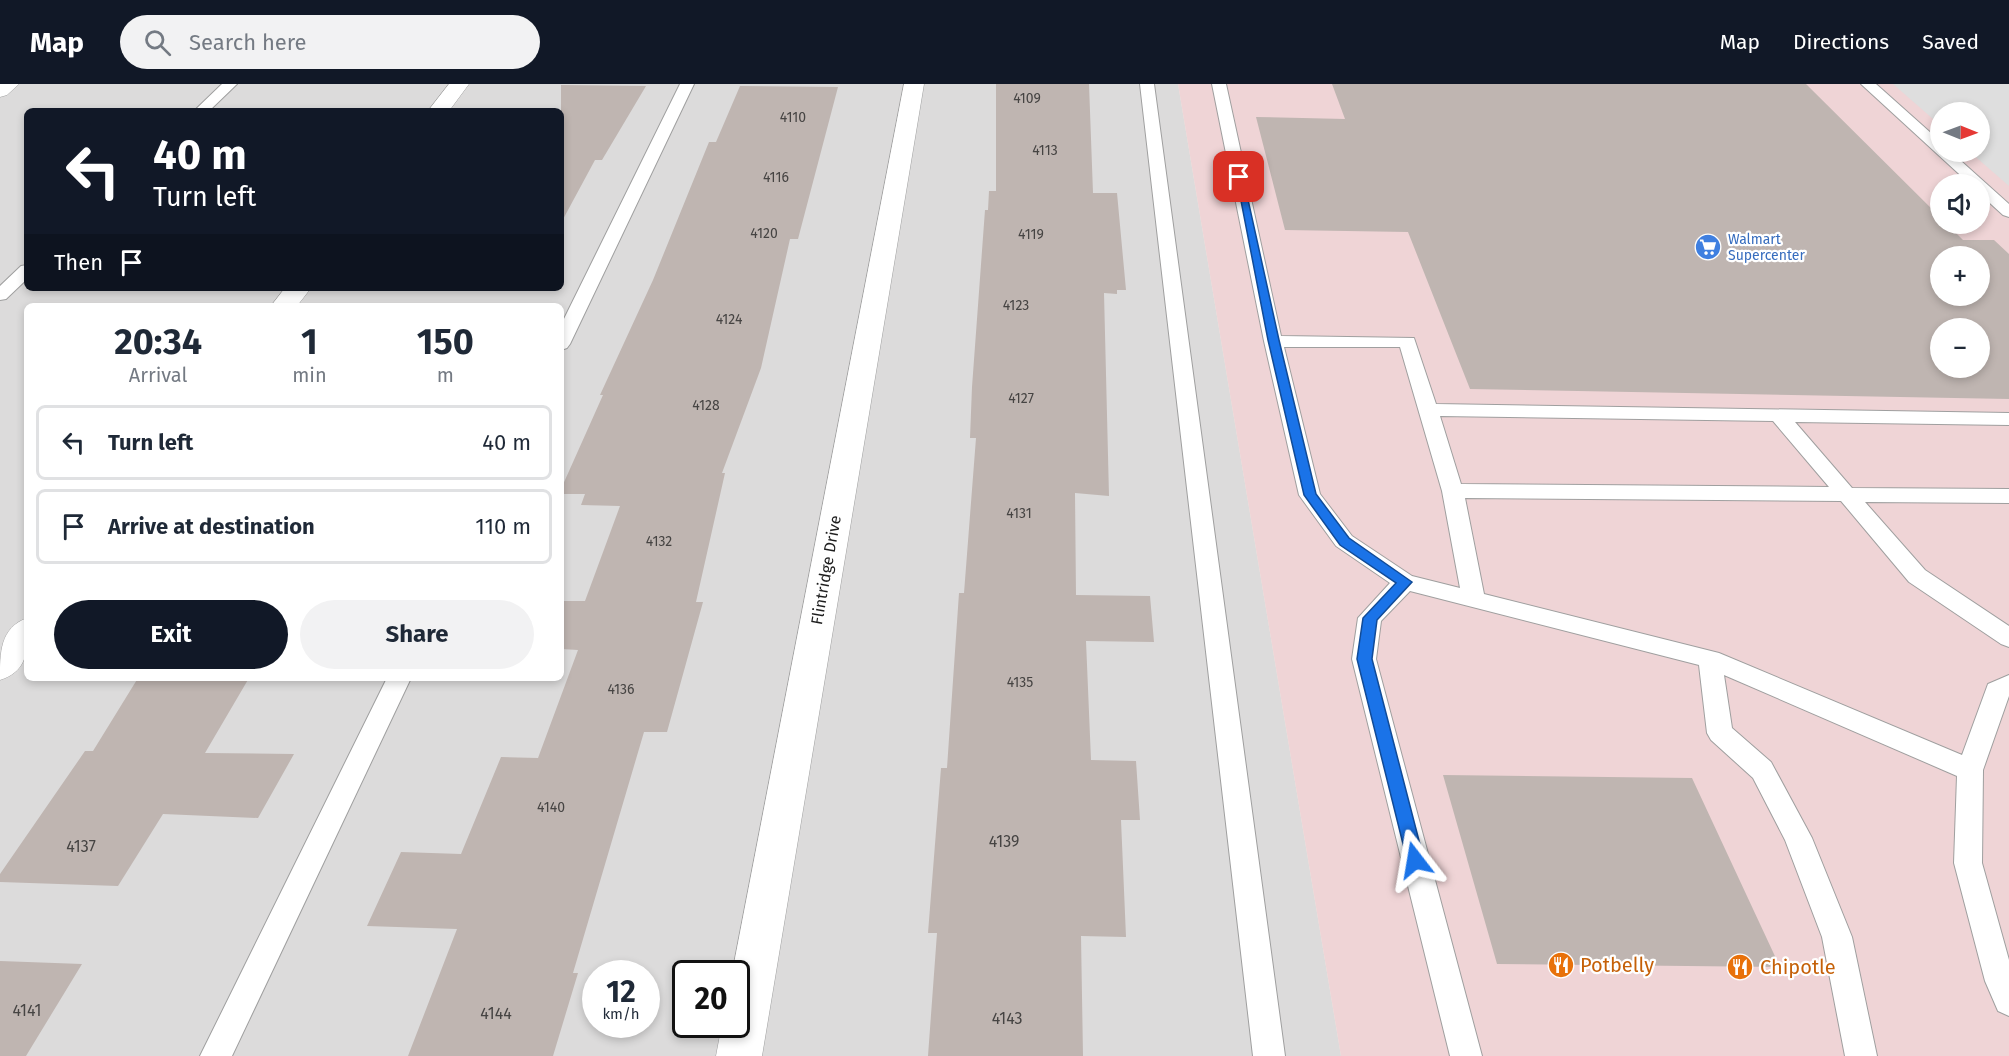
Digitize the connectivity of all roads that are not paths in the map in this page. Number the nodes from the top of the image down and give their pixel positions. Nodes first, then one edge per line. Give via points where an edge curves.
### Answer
1 (9, 84) edge
2 (230, 84) edge
3 (459, 84) edge
4 (687, 84) edge
5 (914, 84) edge
6 (1148, 84) edge
7 (1219, 84) edge
8 (1868, 84) edge
9 (0, 91) edge
10 (204, 108) edge
11 (440, 108) edge
12 (1930, 140) edge
13 (1954, 162) edge
14 (1967, 174) edge
15 (1990, 195) edge
16 (2009, 212) edge
17 (24, 273) edge
18 (296, 291) edge
19 (0, 295) edge
20 (286, 303) edge
21 (564, 338) edge
22 (1273, 340) junction
23 (1428, 410) junction
24 (1778, 415) junction
25 (2009, 419) edge
26 (1453, 491) junction
27 (1844, 494) junction
28 (2009, 496) edge
29 (1405, 582) junction
30 (1474, 599) junction
31 (24, 636) edge
32 (2009, 638) edge
33 (1710, 658) junction
34 (0, 666) edge
35 (398, 681) edge
36 (2009, 685) edge
37 (1970, 770) junction
38 (2009, 1000) edge
39 (216, 1056) edge
40 (739, 1056) edge
41 (1269, 1056) edge
42 (1466, 1056) edge
43 (1860, 1056) edge

1 - 9 street
2 - 10 lane
3 - 11 street
4 - 21 lane
5 - 40 street, Flintridge Drive
6 - 41 lane
7 - 22 lane
8 - 12 lane
13 - 14 lane
15 - 16 lane
17 - 19 lane
18 - 20 street
22 - 23 lane via 1408,342
22 - 29 lane via 1310,495 1344,541
23 - 24 lane
23 - 26 lane
24 - 25 lane
24 - 27 lane
26 - 27 lane
26 - 30 lane
27 - 28 lane
27 - 32 lane via 1917,576
29 - 30 lane
29 - 42 lane via 1370,618 1364,659
30 - 33 lane
31 - 34 street
33 - 37 lane
33 - 43 lane via 1720,733 1762,770 1798,838 1837,937
35 - 39 lane
36 - 37 lane via 1997,691
37 - 38 lane via 1968,863 2000,981

